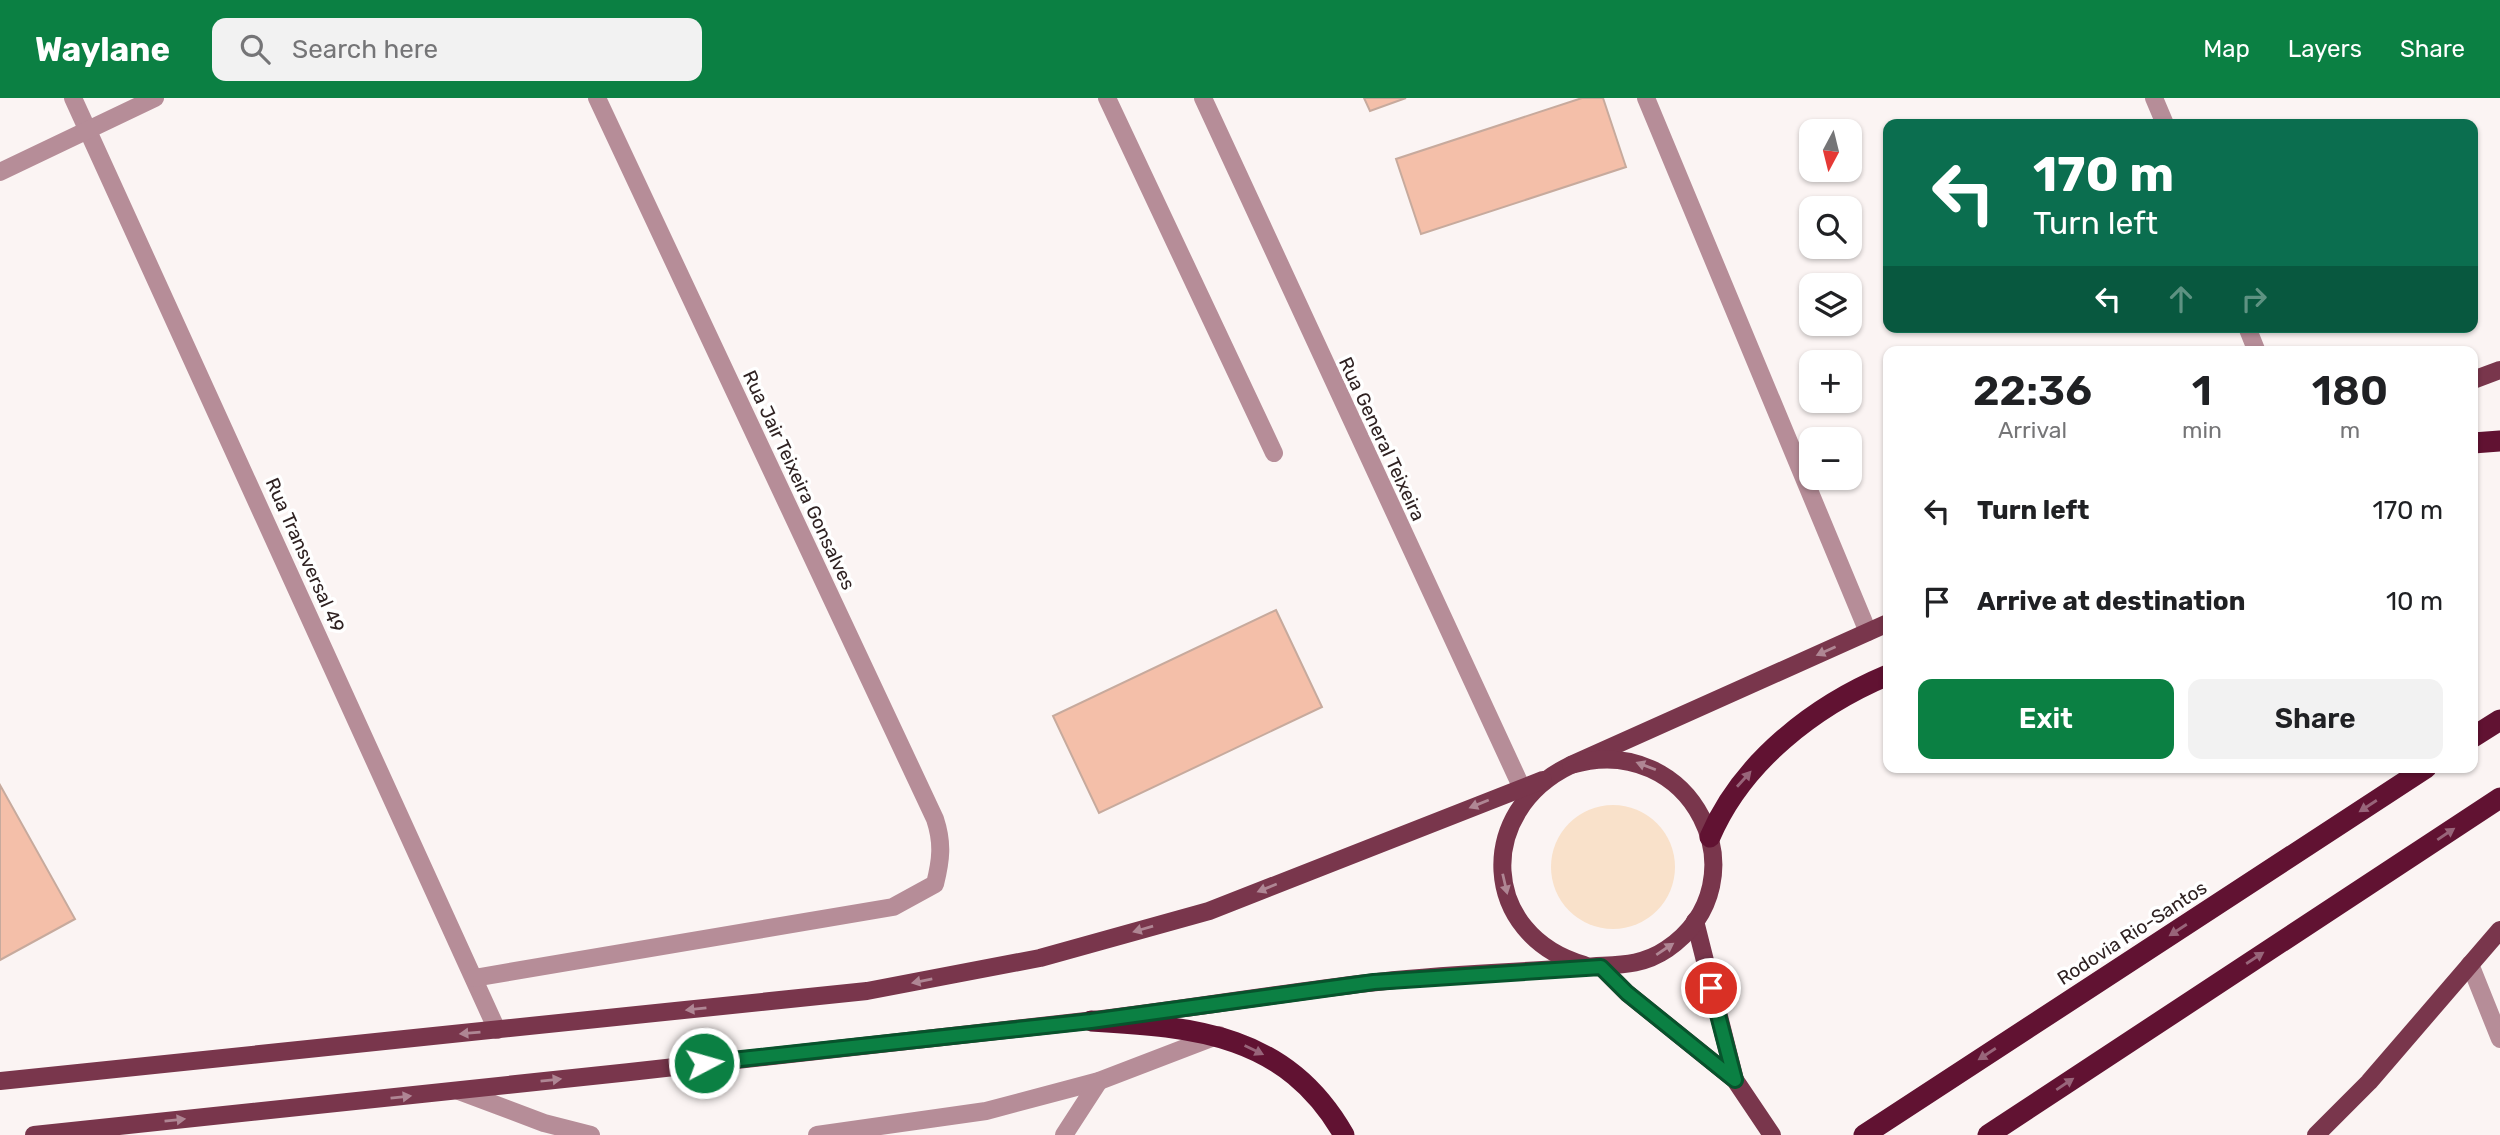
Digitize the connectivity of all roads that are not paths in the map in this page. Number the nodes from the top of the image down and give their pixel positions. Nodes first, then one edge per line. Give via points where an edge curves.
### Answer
1 (73, 98) edge
2 (155, 98) edge
3 (597, 98) edge
4 (1107, 98) edge
5 (1203, 98) edge
6 (1646, 98) edge
7 (2154, 98) edge
8 (2163, 119) edge
9 (87, 129) junction
10 (0, 172) edge
11 (2500, 370) edge
12 (2478, 378) edge
13 (2500, 441) edge
14 (2478, 443) edge
15 (1273, 453) dead end
16 (1883, 626) edge
17 (1868, 632) junction
18 (1883, 678) edge
19 (2500, 720) edge
20 (2478, 734) edge
21 (1570, 765) junction
22 (2418, 773) edge
23 (1523, 792) junction
24 (2500, 798) edge
25 (1710, 837) junction
26 (1695, 921) junction
27 (2500, 930) edge
28 (2470, 964) junction
29 (1594, 966) junction
30 (474, 978) junction
31 (1091, 1021) junction
32 (497, 1031) junction
33 (1219, 1035) junction
34 (2500, 1040) edge
35 (1, 1080) edge
36 (1735, 1080) junction
37 (1099, 1081) junction
38 (459, 1091) junction
39 (546, 1129) edge
40 (34, 1135) edge
41 (591, 1135) edge
42 (817, 1135) edge
43 (1065, 1135) edge
44 (1345, 1135) edge
45 (1772, 1135) edge
46 (1864, 1135) edge
47 (1988, 1135) edge
48 (2316, 1135) edge

1 - 9 street, Rua Transversal 49
2 - 9 street
3 - 30 street, Rua Jair Teixeira Gonsalves via 942,841 935,884 893,907
4 - 15 street
5 - 23 street, Rua General Teixeira
6 - 17 street
7 - 8 street
9 - 10 street
9 - 30 street, Rua Transversal 49
11 - 12 main road
13 - 14 highway
16 - 17 main road
17 -> 21 main road
25 -> 18 highway via 1723,806 1772,749 1810,718
19 - 20 highway
21 - 23 main road
25 -> 21 main road via 1685,792 1657,770 1605,758
22 -> 46 highway, Rodovia Rio-Santos
23 -> 29 main road via 1503,849 1510,901 1540,944 1570,961
23 -> 32 main road via 1209,911 1040,958 867,991
47 -> 24 highway
25 - 26 main road via 1709,889
29 -> 26 main road via 1623,967 1656,956
26 - 36 main road
27 - 28 main road
28 - 34 street
28 - 48 main road via 2369,1082
29 - 31 main road via 1374,982
29 - 36 main road
30 - 32 street, Rua Transversal 49
31 - 33 highway
38 -> 31 main road
32 -> 35 main road
33 - 37 street
33 -> 44 highway via 1270,1058 1294,1077
36 - 45 main road
37 - 42 street via 986,1111
37 - 43 street
38 - 39 street
40 -> 38 main road
39 - 41 street

